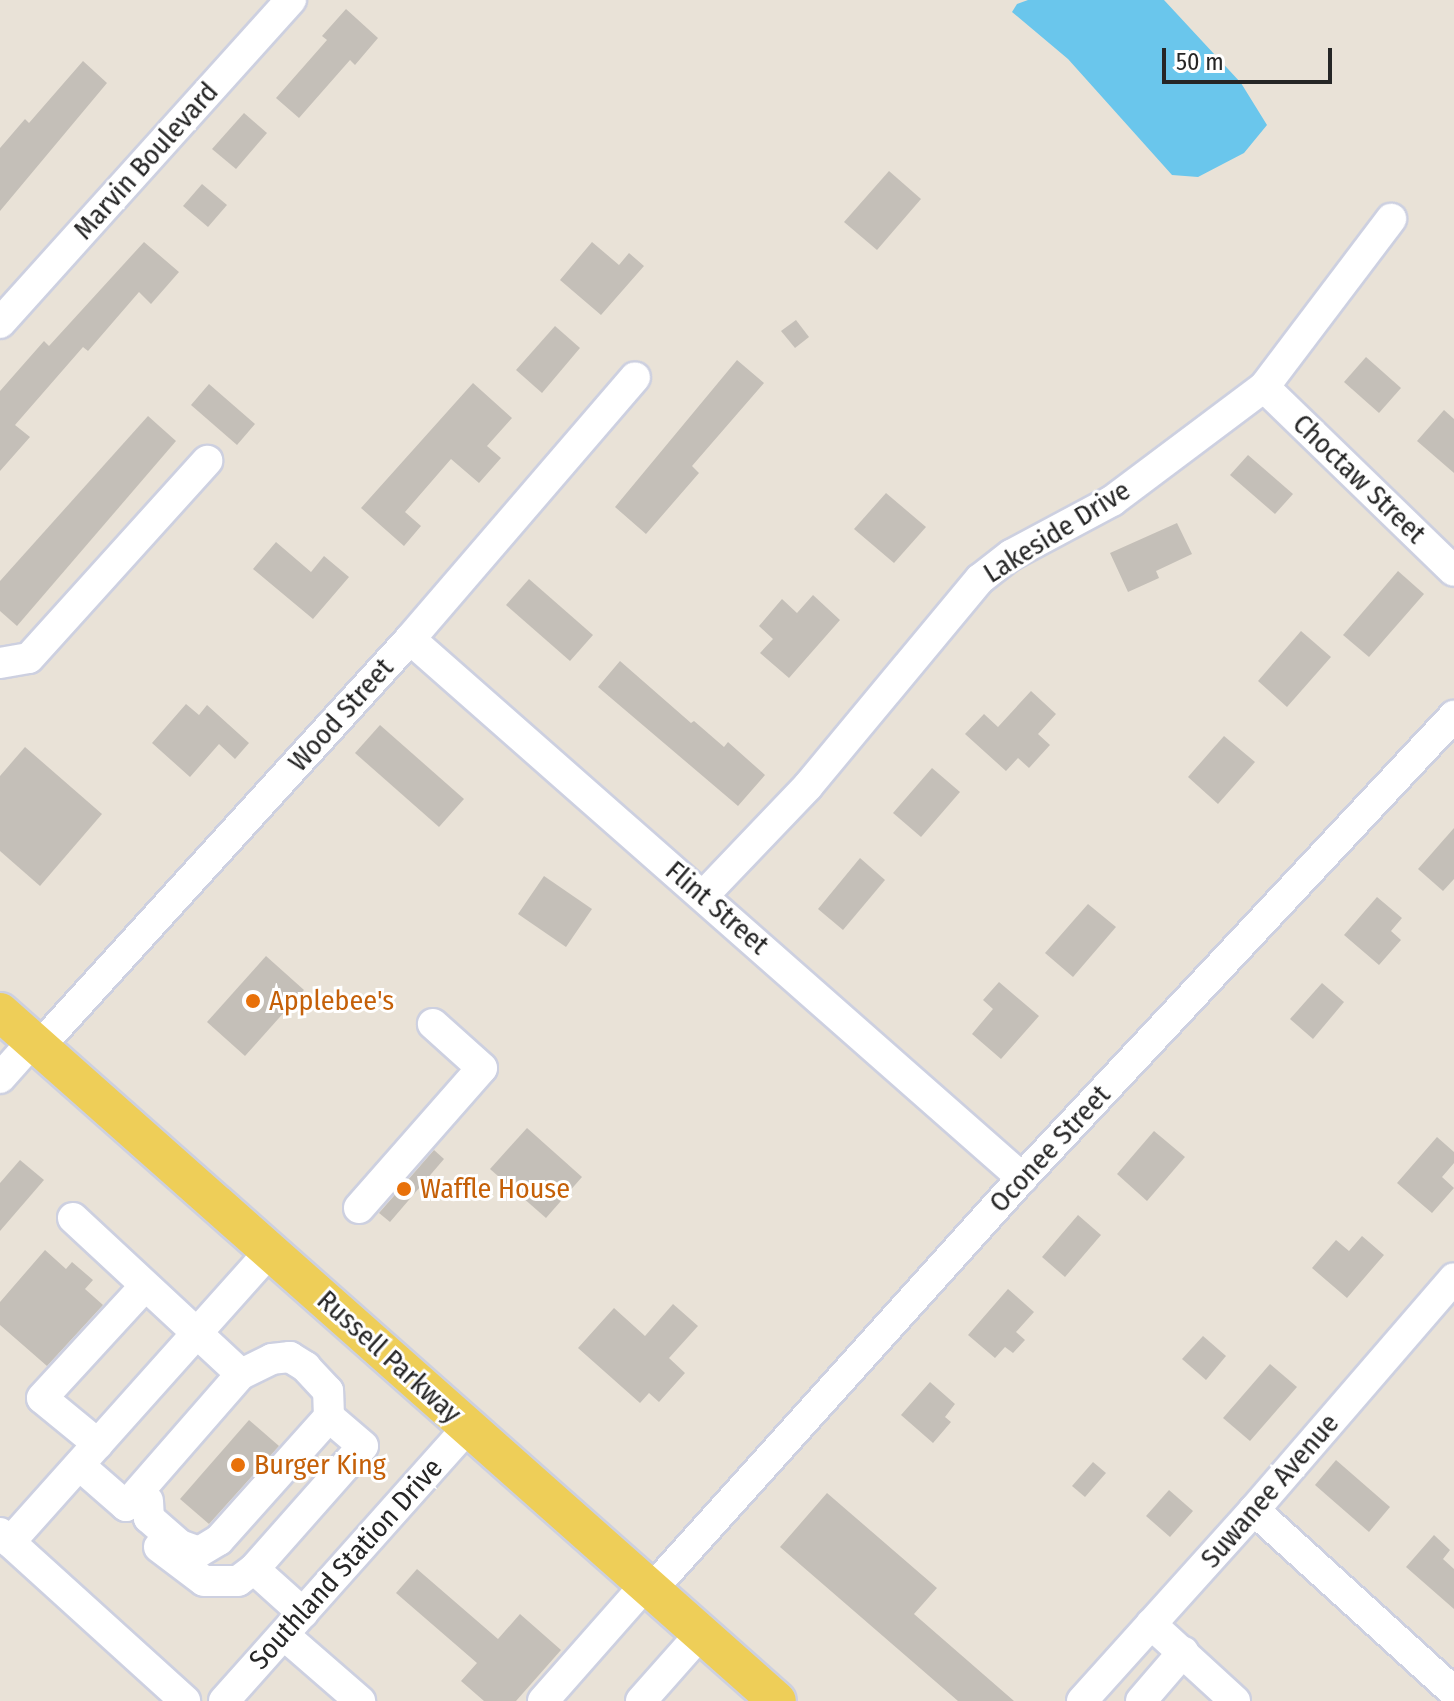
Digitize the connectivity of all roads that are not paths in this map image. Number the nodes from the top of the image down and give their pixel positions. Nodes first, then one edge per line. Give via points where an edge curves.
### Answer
1 (291, 0) edge
2 (1391, 219) dead end
3 (0, 323) edge
4 (635, 377) dead end
5 (1264, 387) junction
6 (207, 461) dead end
7 (1454, 571) edge
8 (410, 639) junction
9 (0, 663) edge
10 (1454, 716) edge
11 (703, 896) junction
12 (0, 1012) edge
13 (433, 1024) dead end
14 (36, 1044) junction
15 (0, 1078) edge
16 (1022, 1178) junction
17 (359, 1208) dead end
18 (73, 1218) dead end
19 (270, 1251) junction
20 (1454, 1278) edge
21 (145, 1286) junction
22 (196, 1333) junction
23 (241, 1374) junction
24 (329, 1417) junction
25 (468, 1427) junction
26 (88, 1454) junction
27 (138, 1499) junction
28 (1254, 1510) junction
29 (5, 1538) edge
30 (254, 1569) junction
31 (650, 1585) junction
32 (293, 1624) junction
33 (1151, 1624) junction
34 (702, 1632) junction
35 (1183, 1652) junction
36 (1454, 1692) edge
37 (185, 1701) edge
38 (224, 1701) edge
39 (360, 1701) edge
40 (543, 1701) edge
41 (642, 1701) edge
42 (777, 1701) edge
43 (1082, 1701) edge
44 (1141, 1701) edge
45 (1235, 1701) edge

1 - 3 street, Marvin Boulevard
2 - 5 street, Lakeside Drive
4 - 8 street, Wood Street
5 - 7 street, Choctaw Street
5 - 11 street, Lakeside Drive via 1112,501 1011,555 980,579 808,786
6 - 9 street via 29,658
8 - 11 street, Flint Street
8 - 14 street, Wood Street
10 - 16 street, Oconee Street
11 - 16 street, Flint Street
12 - 14 main road, Russell Parkway
13 - 17 street via 482,1068
14 - 15 street, Wood Street
14 - 19 main road, Russell Parkway
16 - 31 street, Oconee Street
18 - 21 street
19 - 22 street
19 - 25 main road, Russell Parkway
20 - 28 street, Suwanee Avenue
21 - 22 street
21 - 26 street via 42,1398
22 - 23 street
22 - 26 street
23 - 24 street via 272,1359 290,1357 328,1391
23 - 27 street
24 - 27 street via 219,1540 200,1539 164,1509
24 - 30 street via 363,1446
25 - 31 main road, Russell Parkway
25 - 32 street, Southland Station Drive
26 - 27 street
26 - 29 street
27 - 30 street via 141,1532 204,1581 238,1581
28 - 33 street, Suwanee Avenue
28 - 36 street
29 - 37 street
30 - 32 street
31 - 34 main road, Russell Parkway
31 - 40 street, Oconee Street
32 - 38 street, Southland Station Drive
32 - 39 street
33 - 35 street
33 - 43 street, Suwanee Avenue
34 - 41 street
34 - 42 main road, Russell Parkway
35 - 44 street
35 - 45 street

